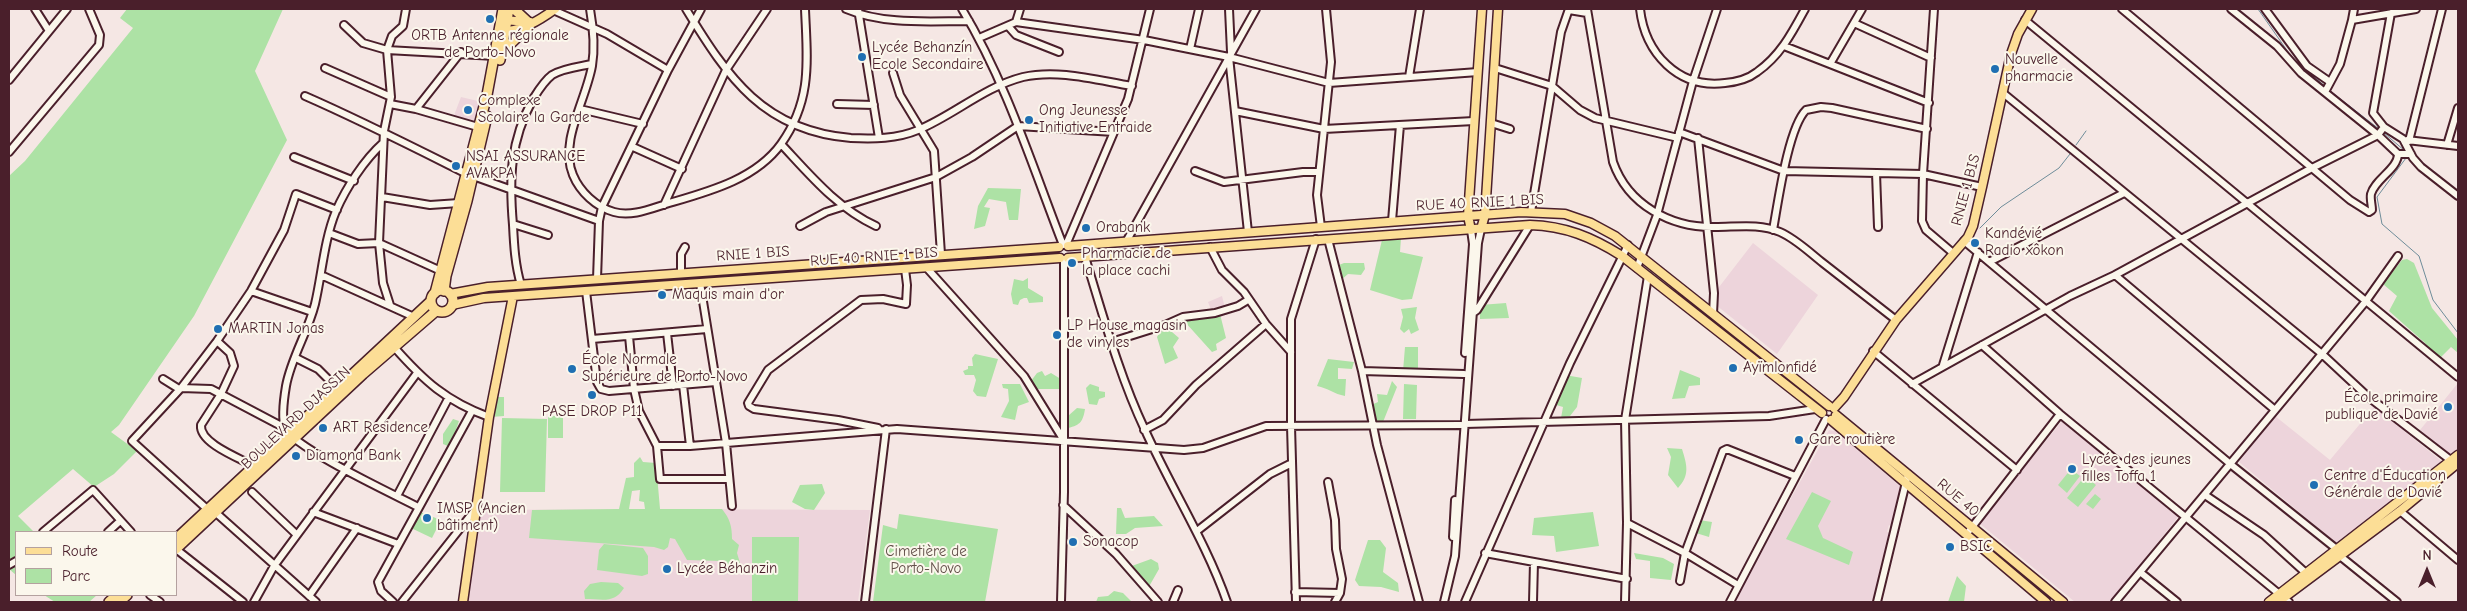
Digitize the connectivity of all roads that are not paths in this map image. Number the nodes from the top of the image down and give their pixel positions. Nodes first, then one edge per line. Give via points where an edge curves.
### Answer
1 (35, 9) edge
2 (67, 9) edge
3 (89, 9) edge
4 (406, 9) edge
5 (503, 9) edge
6 (509, 9) edge
7 (514, 9) edge
8 (590, 9) edge
9 (686, 9) edge
10 (701, 9) edge
11 (767, 9) edge
12 (805, 9) edge
13 (846, 9) edge
14 (962, 9) edge
15 (1020, 9) edge
16 (1150, 9) edge
17 (1199, 9) edge
18 (1229, 9) edge
19 (1256, 9) edge
20 (1326, 9) edge
21 (1420, 9) edge
22 (1482, 9) edge
23 (1498, 9) edge
24 (1569, 9) edge
25 (1640, 9) edge
26 (1717, 9) edge
27 (1805, 9) edge
28 (1862, 9) edge
29 (1934, 9) edge
30 (2024, 9) edge
31 (2032, 9) edge
32 (2122, 9) edge
33 (2231, 9) edge
34 (2265, 9) edge
35 (2354, 9) edge
36 (2416, 9) edge
37 (2442, 9) edge
38 (554, 10) edge
39 (1587, 11) edge
40 (859, 12) edge
41 (2391, 13) junction
42 (505, 20) junction
43 (2025, 20) junction
44 (2352, 20) junction
45 (969, 21) junction
46 (694, 22) junction
47 (1016, 22) junction
48 (531, 23) junction
49 (1854, 23) junction
50 (344, 25) dead end
51 (1008, 26) junction
52 (592, 29) junction
53 (49, 31) junction
54 (502, 32) junction
55 (979, 38) junction
56 (1144, 40) junction
57 (2281, 43) junction
58 (1784, 46) junction
59 (1190, 49) junction
60 (387, 50) junction
61 (461, 52) junction
62 (1059, 52) dead end
63 (498, 54) junction
64 (1230, 55) junction
65 (1931, 58) junction
66 (592, 64) junction
67 (1830, 64) junction
68 (325, 68) dead end
69 (1494, 68) junction
70 (668, 70) junction
71 (726, 70) junction
72 (1478, 72) junction
73 (893, 73) dead end
74 (1409, 77) junction
75 (9, 80) edge
76 (1693, 81) junction
77 (1329, 83) junction
78 (1000, 84) junction
79 (1132, 86) junction
80 (1552, 86) junction
81 (2327, 87) junction
82 (2003, 93) junction
83 (305, 96) dead end
84 (390, 100) junction
85 (1929, 103) junction
86 (837, 104) dead end
87 (874, 105) junction
88 (416, 108) junction
89 (2458, 108) edge
90 (580, 109) junction
91 (1235, 111) junction
92 (1474, 121) junction
93 (1605, 121) junction
94 (1491, 123) junction
95 (643, 124) junction
96 (792, 125) junction
97 (1400, 125) junction
98 (1018, 126) junction
99 (478, 127) junction
100 (1324, 129) junction
101 (1510, 129) dead end
102 (1927, 129) junction
103 (919, 130) junction
104 (384, 131) junction
105 (2381, 131) junction
106 (1114, 132) junction
107 (1678, 135) junction
108 (879, 138) junction
109 (1698, 138) junction
110 (2406, 140) junction
111 (383, 143) junction
112 (781, 144) junction
113 (2447, 145) junction
114 (2458, 146) edge
115 (633, 147) junction
116 (9, 150) edge
117 (2400, 154) junction
118 (2411, 154) junction
119 (294, 157) dead end
120 (2312, 168) junction
121 (682, 169) junction
122 (1195, 171) dead end
123 (1784, 171) junction
124 (1318, 172) junction
125 (1876, 173) junction
126 (1922, 174) junction
127 (470, 175) junction
128 (936, 177) junction
129 (354, 181) junction
130 (1242, 181) junction
131 (1982, 187) junction
132 (510, 190) junction
133 (2124, 193) junction
134 (2458, 196) edge
135 (382, 197) junction
136 (459, 203) junction
137 (2247, 204) junction
138 (664, 205) junction
139 (602, 207) junction
140 (844, 208) junction
141 (336, 210) junction
142 (1532, 212) junction
143 (1485, 215) junction
144 (1657, 215) junction
145 (1468, 216) junction
146 (599, 221) junction
147 (1392, 221) junction
148 (512, 224) junction
149 (1530, 224) junction
150 (800, 226) dead end
151 (876, 226) dead end
152 (1321, 226) junction
153 (1707, 227) junction
154 (1878, 228) dead end
155 (1481, 229) junction
156 (1471, 230) junction
157 (1773, 230) junction
158 (1248, 232) junction
159 (329, 233) junction
160 (548, 234) dead end
161 (1328, 238) junction
162 (1316, 239) junction
163 (2182, 240) junction
164 (1964, 241) junction
165 (1126, 242) junction
166 (1475, 243) junction
167 (380, 244) junction
168 (1628, 245) junction
169 (1064, 246) junction
170 (685, 247) dead end
171 (1210, 247) junction
172 (1978, 252) junction
173 (1953, 253) junction
174 (941, 254) junction
175 (1622, 256) junction
176 (1642, 256) junction
177 (2398, 256) dead end
178 (1085, 257) junction
179 (1064, 258) junction
180 (1989, 262) junction
181 (926, 267) junction
182 (905, 268) junction
183 (1638, 268) junction
184 (441, 271) junction
185 (681, 273) junction
186 (320, 275) junction
187 (2115, 275) junction
188 (1648, 276) junction
189 (597, 279) junction
190 (700, 283) junction
191 (521, 285) junction
192 (251, 291) junction
193 (586, 291) junction
194 (447, 292) junction
195 (513, 296) junction
196 (433, 297) junction
197 (1248, 300) junction
198 (2366, 301) junction
199 (390, 305) junction
200 (452, 305) junction
201 (2047, 309) junction
202 (436, 311) junction
203 (312, 312) junction
204 (1473, 313) junction
205 (1713, 314) junction
206 (414, 317) junction
207 (1896, 320) junction
208 (1266, 324) junction
209 (707, 329) junction
210 (667, 333) junction
211 (629, 336) junction
212 (592, 339) junction
213 (218, 341) junction
214 (1111, 342) junction
215 (1982, 345) junction
216 (394, 347) junction
217 (1873, 351) junction
218 (1291, 352) junction
219 (2322, 354) junction
220 (296, 358) junction
221 (1942, 365) junction
222 (1362, 371) junction
223 (417, 373) junction
224 (1464, 374) junction
225 (2458, 377) edge
226 (163, 379) dead end
227 (716, 382) junction
228 (1912, 384) junction
229 (683, 385) junction
230 (673, 386) junction
231 (180, 388) junction
232 (337, 388) junction
233 (634, 389) junction
234 (220, 394) junction
235 (448, 399) junction
236 (1815, 409) junction
237 (2276, 410) junction
238 (472, 411) junction
239 (1830, 414) junction
240 (2060, 414) junction
241 (489, 418) junction
242 (1625, 420) junction
243 (1545, 422) junction
244 (1463, 424) junction
245 (1291, 426) junction
246 (1373, 426) junction
247 (886, 430) junction
248 (1144, 430) junction
249 (289, 433) junction
250 (1064, 441) junction
251 (726, 443) junction
252 (657, 446) junction
253 (690, 446) junction
254 (1154, 449) junction
255 (2457, 462) edge
256 (1292, 463) junction
257 (2231, 464) junction
258 (254, 466) junction
259 (345, 470) junction
260 (2017, 470) junction
261 (1908, 474) junction
262 (1795, 476) junction
263 (729, 479) junction
264 (1328, 482) dead end
265 (1905, 485) junction
266 (252, 492) dead end
267 (2204, 495) junction
268 (397, 496) junction
269 (1063, 505) junction
270 (418, 506) junction
271 (732, 506) dead end
272 (211, 511) junction
273 (474, 511) junction
274 (2400, 511) junction
275 (313, 512) junction
276 (2186, 517) junction
277 (120, 521) junction
278 (1627, 523) junction
279 (357, 528) junction
280 (1972, 528) junction
281 (44, 531) edge
282 (109, 531) edge
283 (130, 531) edge
284 (1197, 531) junction
285 (296, 534) junction
286 (1966, 536) junction
287 (178, 537) edge
288 (398, 544) junction
289 (178, 547) edge
290 (178, 551) edge
291 (1485, 553) junction
292 (1685, 553) junction
293 (2341, 553) junction
294 (2458, 560) edge
295 (1534, 562) junction
296 (274, 566) junction
297 (2140, 572) junction
298 (2309, 575) junction
299 (1626, 579) junction
300 (1680, 581) dead end
301 (1738, 585) junction
302 (1178, 590) dead end
303 (1296, 592) junction
304 (1340, 594) junction
305 (309, 596) junction
306 (2283, 599) edge
307 (243, 602) edge
308 (254, 602) edge
309 (316, 602) edge
310 (393, 602) edge
311 (402, 602) edge
312 (463, 602) edge
313 (865, 602) edge
314 (1061, 602) edge
315 (1158, 602) edge
316 (1173, 602) edge
317 (1227, 602) edge
318 (1296, 602) edge
319 (1335, 602) edge
320 (1419, 602) edge
321 (1443, 602) edge
322 (1465, 602) edge
323 (1533, 602) edge
324 (1625, 602) edge
325 (1730, 602) edge
326 (1877, 602) edge
327 (2046, 602) edge
328 (2063, 602) edge
329 (2115, 602) edge
330 (2177, 602) edge
331 (2269, 602) edge
332 (2397, 602) edge

1 - 53 street
2 - 53 street
3 - 116 street via 100,42
4 - 60 street via 403,26 392,36
5 - 42 highway
6 - 42 highway
7 - 48 highway
8 - 52 street
9 - 46 street
10 - 46 street
11 - 71 street
12 - 96 street via 807,80
13 - 40 street
14 - 45 street
15 - 47 street
16 - 56 street
17 - 59 street
18 - 64 street
19 - 64 street
20 - 77 street via 1331,48
21 - 74 street
22 - 72 main road
23 - 69 main road
24 - 39 street
24 - 80 street via 1561,32
25 - 76 street via 1645,32 1662,61
26 - 76 street
27 - 58 street
28 - 49 street
29 - 65 street
30 - 43 main road
31 - 43 main road, RNIE 1 BIS
32 - 120 street
33 - 57 street
34 - 57 street
35 - 44 street
36 - 41 street
37 - 110 street
38 - 48 main road
38 - 52 street
39 - 93 street
40 - 45 street via 886,19
40 - 87 street
41 - 44 street
41 - 105 street via 2373,114
42 - 48 main road
42 - 54 highway
43 - 82 main road, RNIE 1 BIS via 2014,43
43 - 137 street
44 - 81 street via 2340,64
45 - 55 street
46 - 70 street
46 - 71 street
47 - 51 street
47 - 56 street
48 - 54 main road
48 - 63 highway
49 - 65 street
49 - 67 street
50 - 60 street via 363,43
51 - 55 street
51 - 62 street via 1016,36
52 - 66 street
52 - 70 street
53 - 75 street
54 - 63 highway
55 - 78 street
56 - 59 street
56 - 79 street
57 - 81 street
57 - 81 street via 2301,73
58 - 67 street
58 - 76 street via 1772,60 1750,76 1722,84
59 - 64 street
60 - 61 street
60 - 84 street
61 - 63 street
61 - 88 street
63 - 99 highway
63 - 127 highway
64 - 77 street
64 - 91 street
64 - 165 street
65 - 85 street
66 - 90 street
66 - 132 street via 550,76 538,92 527,110 514,148
67 - 85 street
68 - 84 street
69 - 80 street
69 - 94 main road
70 - 95 street
71 - 96 street via 756,102
71 - 121 street
72 - 74 street
72 - 92 main road
73 - 103 street via 900,95
74 - 77 street
76 - 107 street
77 - 100 street
78 - 79 street via 1023,77 1053,74
78 - 98 street
78 - 103 street
79 - 106 street
80 - 93 street via 1580,110
80 - 142 street
81 - 105 street
82 - 131 main road, RNIE 1 BIS
82 - 133 street
83 - 104 street
84 - 88 street
84 - 104 street
85 - 102 street
86 - 87 street
87 - 108 street
88 - 99 street
89 - 113 street
90 - 95 street
90 - 139 street via 570,140 569,163 573,177 584,193
91 - 100 street
91 - 130 street
92 - 97 street
92 - 145 main road
93 - 107 street
93 - 144 street via 1612,162 1620,179 1640,202
94 - 101 street
94 - 143 main road
95 - 115 street
96 - 108 street via 814,133
96 - 112 street
97 - 100 street
97 - 147 street
98 - 106 street
98 - 128 street
98 - 169 street
99 - 127 highway
100 - 124 street
102 - 123 street via 1832,108 1812,108 1806,110 1798,121
102 - 126 street
103 - 108 street
103 - 128 street via 934,151
104 - 111 street
104 - 127 street
105 - 110 street
105 - 117 street
105 - 120 street
106 - 169 street
107 - 109 street
107 - 144 street
109 - 123 street
109 - 153 street
110 - 113 street
110 - 118 street
111 - 129 street
111 - 135 street
112 - 138 street via 738,179
112 - 140 street
113 - 114 street
115 - 121 street
115 - 139 street
117 - 118 street
117 - 120 street via 2373,189 2371,212 2350,200
118 - 134 street via 2421,167
119 - 129 street
120 - 137 street
121 - 138 street
122 - 130 street via 1224,182
123 - 125 street
123 - 157 street
124 - 130 street
124 - 152 street
125 - 126 street
125 - 154 street
126 - 131 street
126 - 173 street via 1924,226
127 - 132 street
127 - 136 highway
127 - 194 highway via 448,270
128 - 140 street
128 - 174 street
129 - 141 street
130 - 158 street
131 - 164 main road, RNIE 1 BIS via 1973,226
132 - 146 street
132 - 148 street
133 - 163 street
133 - 180 street
135 - 136 street via 430,205
135 - 167 street
136 - 184 highway
137 - 163 street
137 - 198 street
138 - 139 street via 627,213
139 - 146 street
140 - 150 street via 818,215
140 - 151 street
141 - 159 street
141 - 192 street via 296,194 284,230
142 - 143 main road, RUE 40 RNIE 1 BIS
142 - 168 main road, RUE 40 RNIE 1 BIS via 1553,212 1579,218
143 - 145 main road, RUE 40 RNIE 1 BIS
143 - 155 main road
144 - 153 street
144 - 176 street
145 - 147 main road, RUE 40 RNIE 1 BIS
145 - 156 main road
146 - 189 street
147 - 152 main road, RUE 40 RNIE 1 BIS
148 - 160 street
148 - 191 street via 515,262
149 - 155 main road, RUE 40 RNIE 1 BIS
149 - 175 main road, RUE 40 RNIE 1 BIS via 1568,229 1592,238
149 - 204 street
152 - 158 main road, RUE 40 RNIE 1 BIS
153 - 157 street via 1753,226
153 - 205 street
155 - 156 main road, RUE 40 RNIE 1 BIS
155 - 166 street
156 - 161 main road, RUE 40 RNIE 1 BIS
156 - 166 street
157 - 207 street via 1799,244
158 - 165 main road, RUE 40 RNIE 1 BIS
159 - 167 street via 358,244
159 - 186 street
161 - 162 main road, RUE 40 RNIE 1 BIS
161 - 222 street
162 - 171 main road, RUE 40 RNIE 1 BIS
162 - 218 street via 1292,313
163 - 187 street
163 - 219 street
164 - 172 street
164 - 173 main road, RNIE 1 BIS
165 - 169 main road, RUE 40 RNIE 1 BIS
166 - 204 street
166 - 224 street
167 - 184 street
167 - 199 street via 383,283
168 - 175 street
168 - 176 main road, RUE 40 RNIE 1 BIS
169 - 174 main road, RNIE 1 BIS
169 - 179 main road via 1057,251
169 - 179 main road via 1072,252
170 - 185 street via 680,254
171 - 178 main road, RUE 40 RNIE 1 BIS
171 - 197 street via 1222,270
172 - 180 street
172 - 221 street
173 - 207 main road, RNIE 1 BIS
174 - 185 main road, RNIE 1 BIS
175 - 183 main road, RUE 40 RNIE 1 BIS
175 - 243 street
176 - 183 street
176 - 205 main road, RUE 40 RNIE 1 BIS
177 - 198 street
178 - 179 main road, RUE 40 RNIE 1 BIS
178 - 214 street
179 - 181 main road, RUE 40 RNIE 1 BIS
179 - 250 street
180 - 201 street
181 - 182 main road, RUE 40 RNIE 1 BIS
181 - 250 street via 1024,376
182 - 190 main road, RUE 40 RNIE 1 BIS
182 - 247 street via 906,304 861,300 768,370 748,402 748,406 754,409
183 - 188 main road, RUE 40 RNIE 1 BIS
184 - 196 highway
185 - 189 main road, RNIE 1 BIS
186 - 199 street
186 - 203 street
187 - 201 street
187 - 237 street
188 - 236 main road, RUE 40 RNIE 1 BIS
188 - 242 street
189 - 191 main road, RNIE 1 BIS
190 - 193 main road, RUE 40 RNIE 1 BIS
190 - 209 street
191 - 194 main road, RNIE 1 BIS
192 - 203 street
192 - 213 street
193 - 195 main road, RUE 40 RNIE 1 BIS
193 - 212 street
194 - 196 highway
194 - 200 highway
195 - 200 main road, RUE 40 RNIE 1 BIS
195 - 241 main road
196 - 202 highway
196 - 206 highway, BOULEVARD DJASSIN
197 - 208 street
197 - 214 street via 1215,313 1183,316
198 - 219 street
198 - 225 street
199 - 206 street
200 - 202 highway via 442,312
201 - 215 street
201 - 257 street
202 - 216 highway, BOULEVARD DJASSIN
203 - 220 street
204 - 244 street
205 - 239 main road, RUE 40 RNIE 1 BIS
206 - 232 highway, BOULEVARD DJASSIN
207 - 217 main road, RNIE 1 BIS
208 - 218 street
208 - 248 street via 1200,381 1163,420
209 - 210 street
209 - 227 street
210 - 211 street
210 - 230 street
211 - 212 street
211 - 233 street
212 - 233 street via 597,382 601,389
213 - 231 street
213 - 234 street via 230,353 234,366
214 - 248 street
215 - 221 street
215 - 240 street
216 - 223 street
216 - 249 highway, BOULEVARD DJASSIN
217 - 228 street
217 - 239 main road, RNIE 1 BIS
218 - 245 street
219 - 237 street
219 - 255 street via 2366,394
220 - 232 street via 318,369
220 - 249 street via 286,386
221 - 228 street
222 - 224 street
222 - 246 street
223 - 235 street
223 - 259 street
224 - 244 street
226 - 231 street
227 - 229 street
227 - 251 street
228 - 260 street
229 - 230 street
229 - 253 street
230 - 233 street
231 - 234 street via 204,388
231 - 272 street via 132,441
232 - 249 highway, BOULEVARD DJASSIN
233 - 252 street via 639,411
234 - 249 street
234 - 258 street via 200,425 202,435
235 - 238 street
235 - 268 street
236 - 239 main road, RUE 40 RNIE 1 BIS
236 - 242 street via 1769,416
237 - 257 street
238 - 241 street
238 - 270 street
239 - 261 main road, RUE 40
239 - 262 street
239 - 265 main road, RUE 40
240 - 260 street
240 - 276 street
241 - 273 main road
242 - 243 street
242 - 278 street
243 - 244 street
243 - 291 street
244 - 246 street
244 - 321 street via 1452,555
245 - 246 street
245 - 254 street via 1261,427 1192,450
245 - 256 street
246 - 320 street
247 - 250 street
247 - 251 street
247 - 313 street
248 - 254 street
249 - 258 highway, BOULEVARD DJASSIN
249 - 259 street
249 - 272 highway, BOULEVARD DJASSIN
250 - 254 street
250 - 269 street
251 - 253 street
251 - 263 street
252 - 253 street
252 - 263 street via 660,479
254 - 284 street
255 - 274 main road
255 - 293 main road
256 - 284 street via 1270,474
256 - 303 street
257 - 267 street
257 - 293 street
258 - 272 highway, BOULEVARD DJASSIN
259 - 268 street
259 - 275 street
260 - 280 street
261 - 265 street
261 - 280 main road, RUE 40
262 - 292 street via 1723,450
262 - 301 street
263 - 271 street
264 - 304 street via 1342,579
265 - 286 main road, RUE 40
265 - 326 street
266 - 285 street
267 - 276 street
267 - 298 street via 2264,535
268 - 270 street
269 - 314 street
269 - 315 street via 1116,554
270 - 288 street
272 - 287 highway, BOULEVARD DJASSIN
272 - 289 highway, BOULEVARD DJASSIN
272 - 296 street
273 - 311 street
273 - 312 main road
274 - 293 main road
274 - 294 street
275 - 279 street
275 - 285 street
276 - 297 street
276 - 306 street
277 - 281 street via 93,490
277 - 282 street
277 - 283 street
278 - 292 street
278 - 299 street
279 - 288 street
279 - 305 street
280 - 286 street
280 - 328 main road, RUE 40
284 - 317 street
285 - 296 street
286 - 327 main road, RUE 40
288 - 310 street via 378,582
290 - 307 street
291 - 295 street
291 - 322 street
292 - 300 street
292 - 301 street
293 - 298 main road
293 - 332 street
295 - 299 street
295 - 323 street
296 - 305 street
296 - 308 street
297 - 329 street
297 - 330 street
298 - 306 main road
299 - 324 street
301 - 325 street
302 - 316 street
303 - 304 street
303 - 318 street
304 - 319 street
305 - 309 street
306 - 331 main road

